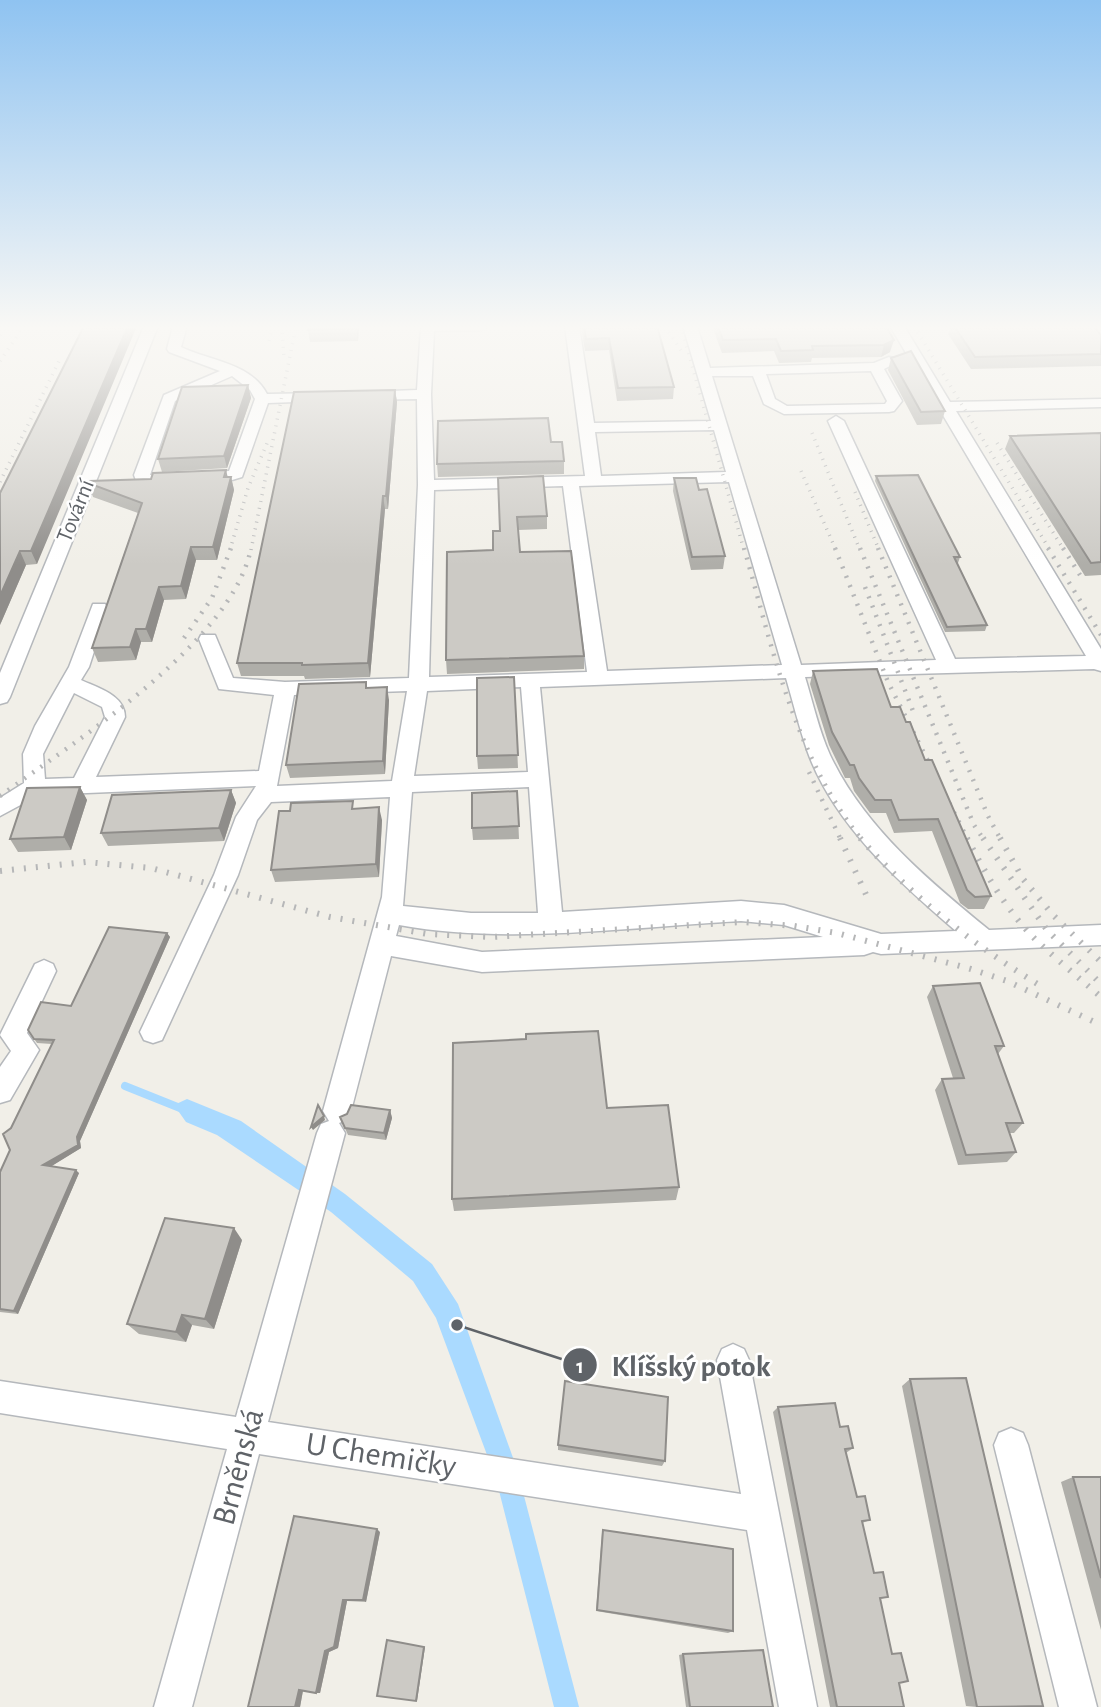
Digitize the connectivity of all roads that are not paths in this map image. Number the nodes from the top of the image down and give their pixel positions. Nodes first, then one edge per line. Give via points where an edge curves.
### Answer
1 (119, 406) edge
2 (166, 406) edge
3 (260, 406) edge
4 (424, 406) edge
5 (584, 406) edge
6 (714, 406) edge
7 (777, 406) edge
8 (893, 406) edge
9 (988, 406) edge
10 (946, 407) joint
11 (836, 421) dead end
12 (720, 425) junction
13 (587, 428) junction
14 (736, 477) junction
15 (570, 481) junction
16 (594, 481) junction
17 (426, 485) junction
18 (99, 608) dead end
19 (208, 639) dead end
20 (1100, 663) edge
21 (948, 666) junction
22 (794, 671) junction
23 (598, 678) junction
24 (530, 680) junction
25 (71, 683) junction
26 (418, 684) junction
27 (285, 689) junction
28 (0, 697) edge
29 (539, 779) junction
30 (82, 784) junction
31 (267, 786) junction
32 (401, 786) junction
33 (35, 787) junction
34 (0, 808) edge
35 (391, 914) junction
36 (551, 922) junction
37 (1101, 935) edge
38 (984, 940) junction
39 (383, 944) junction
40 (881, 944) junction
41 (44, 971) dead end
42 (153, 1032) dead end
43 (0, 1091) edge
44 (733, 1360) dead end
45 (0, 1397) edge
46 (248, 1435) junction
47 (1011, 1445) dead end
48 (763, 1515) junction
49 (173, 1707) edge
50 (798, 1707) edge
51 (1078, 1707) edge

1 - 28 street, Tovární
2 - 3 lane via 143,480 236,474
4 - 17 street, Brněnská
5 - 13 street
6 - 12 street
7 - 8 street via 784,410
9 - 10 street
10 - 20 street
11 - 21 street
12 - 13 street
12 - 14 street
13 - 16 street
14 - 16 street
14 - 22 street
15 - 16 street
15 - 17 street
15 - 23 street
17 - 26 street, Brněnská
18 - 25 street
19 - 27 street via 226,684
20 - 21 street
21 - 22 street
22 - 23 street
22 - 38 street via 818,752 839,794 906,871
23 - 24 street
24 - 26 street
24 - 29 street
25 - 30 street via 109,702 115,710
25 - 33 street via 33,754
26 - 27 street
26 - 32 street, Brněnská
27 - 31 street
29 - 32 street
29 - 36 street
30 - 31 street
30 - 33 street
31 - 32 street
31 - 42 street via 247,817 226,875
32 - 35 street, Brněnská
33 - 34 street
35 - 36 street via 467,924
35 - 39 street, Brněnská
36 - 40 street via 763,912
37 - 38 street
38 - 40 street
39 - 40 street via 482,962
39 - 46 street, Brněnská
41 - 43 street via 13,1035 26,1050
44 - 48 street
45 - 46 street, U Chemičky
46 - 48 street, U Chemičky
46 - 49 street, Brněnská
47 - 51 street
48 - 50 street

